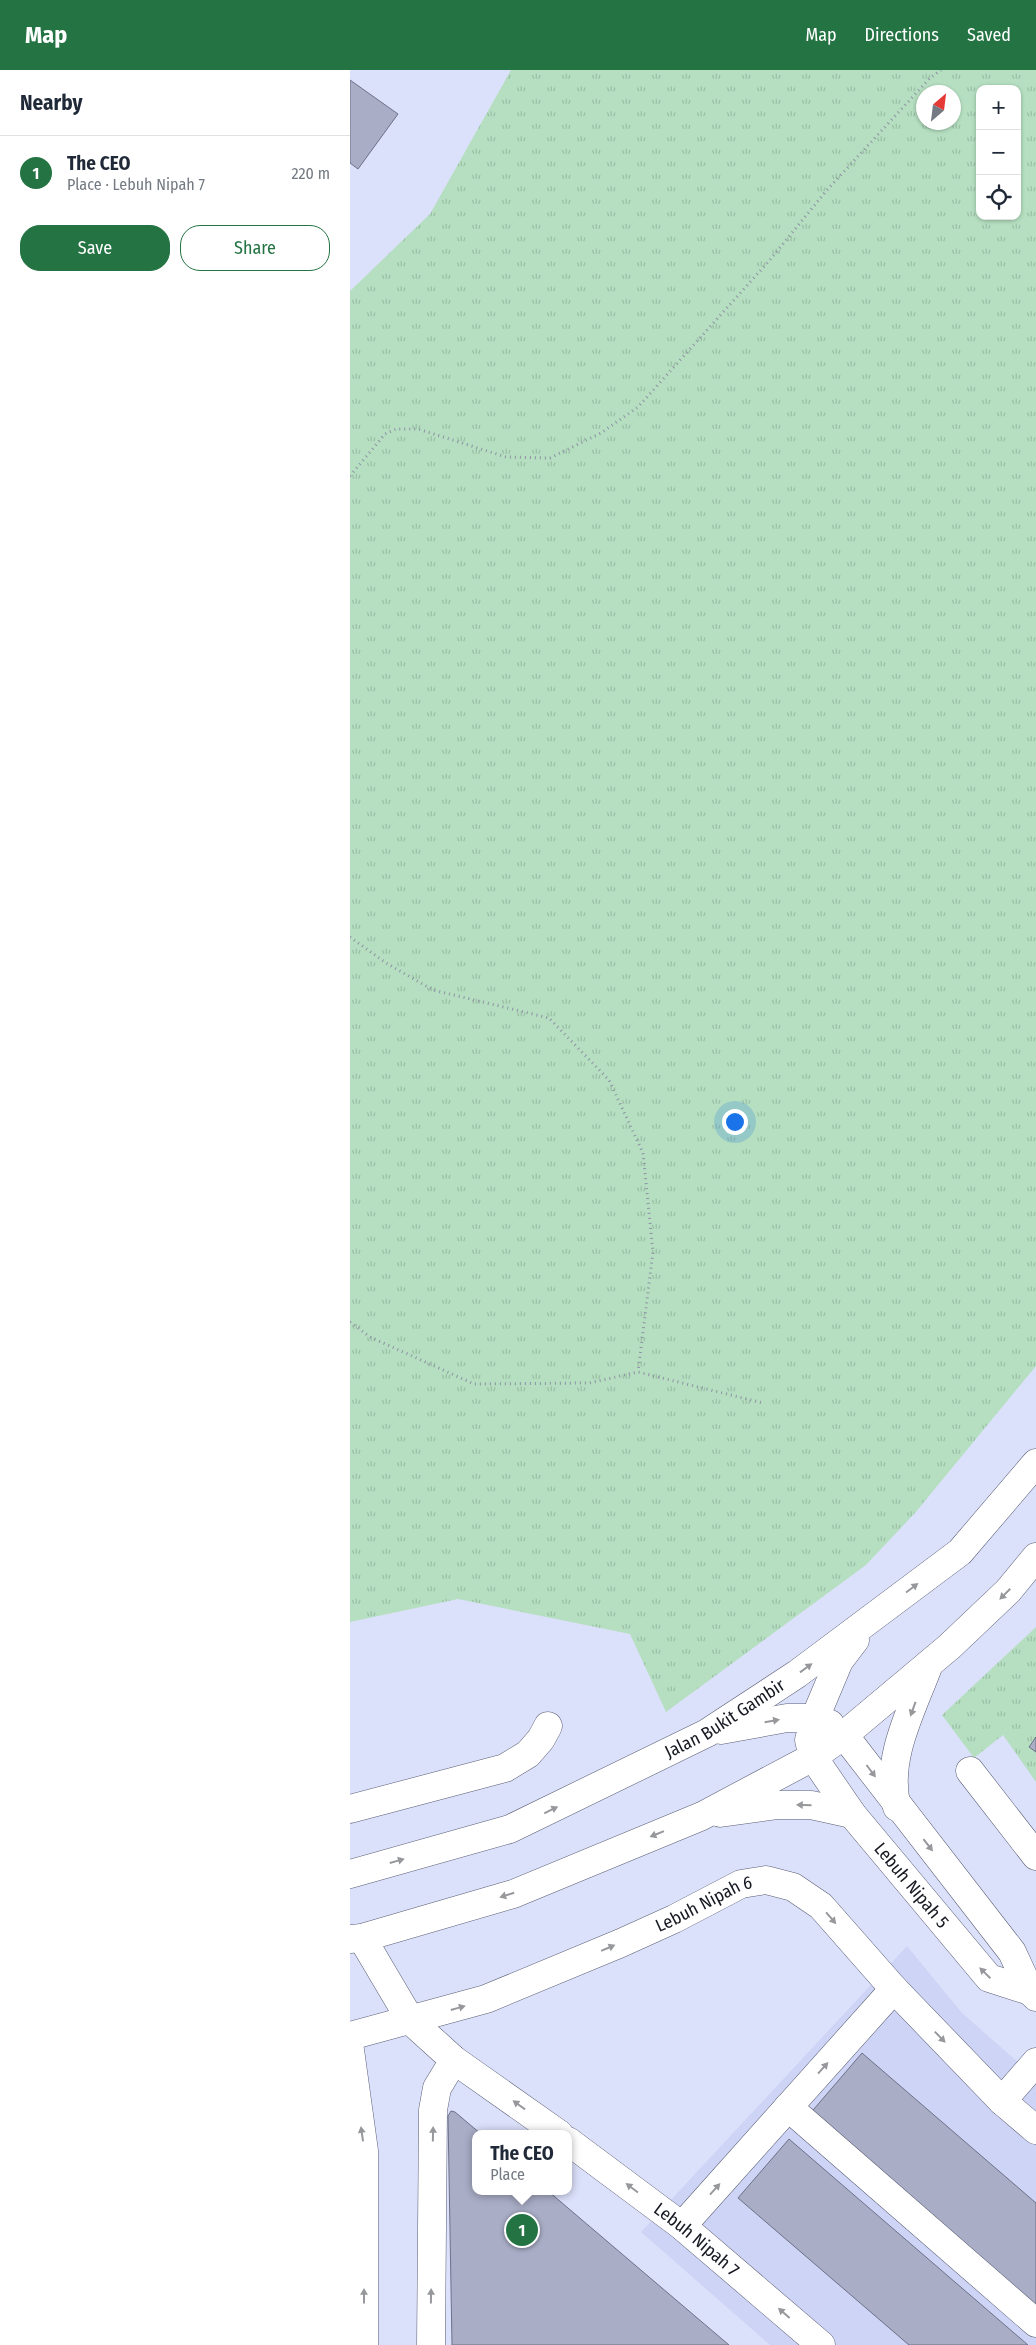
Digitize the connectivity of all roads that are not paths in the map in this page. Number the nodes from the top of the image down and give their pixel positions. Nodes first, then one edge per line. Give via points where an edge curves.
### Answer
1 (1036, 1463) edge
2 (1036, 1557) edge
3 (874, 1618) junction
4 (930, 1663) junction
5 (815, 1718) junction
6 (548, 1726) dead end
7 (707, 1733) junction
8 (844, 1735) junction
9 (813, 1757) junction
10 (970, 1771) dead end
11 (897, 1807) junction
12 (350, 1809) edge
13 (852, 1814) junction
14 (702, 1816) junction
15 (1036, 1856) edge
16 (350, 1874) edge
17 (356, 1939) edge
18 (894, 1989) junction
19 (1033, 1994) edge
20 (410, 2021) junction
21 (350, 2036) edge
22 (350, 2050) edge
23 (454, 2060) junction
24 (1036, 2062) edge
25 (353, 2090) edge
26 (1002, 2101) junction
27 (788, 2107) junction
28 (552, 2130) edge
29 (1036, 2130) edge
30 (572, 2144) edge
31 (682, 2226) junction
32 (1036, 2322) edge
33 (364, 2345) edge
34 (431, 2345) edge
35 (821, 2345) edge

3 -> 1 street, Jalan Bukit Gambir via 960,1552
2 -> 4 street via 1008,1591
3 - 5 street via 839,1661
7 -> 3 street, Jalan Bukit Gambir
4 - 8 street
4 -> 11 street via 896,1757 893,1791
7 -> 5 street via 787,1718
5 - 8 street, Lebuh Nipah 5 via 833,1725
5 - 9 street via 809,1740
6 - 12 street via 528,1754 505,1768
16 -> 7 street, Jalan Bukit Gambir via 510,1829
8 - 9 street
8 -> 11 street, Lebuh Nipah 5
9 - 13 street, Lebuh Nipah 5
9 - 14 street
10 - 15 street
11 -> 19 street, Lebuh Nipah 5 via 1012,1952
13 -> 14 street via 811,1805 778,1805
19 -> 13 street, Lebuh Nipah 5 via 989,1978
14 -> 17 street via 513,1894
17 - 20 street
20 -> 18 street, Lebuh Nipah 6 via 486,1999 648,1931 741,1884 766,1880 793,1887 821,1906
18 -> 26 street, Lebuh Nipah 6
27 -> 18 street
20 - 21 street, Lebuh Nipah 6
20 - 23 street
22 - 25 street
28 -> 23 street
34 -> 23 street via 433,2110 437,2088
24 - 26 street
33 -> 25 street via 364,2151
26 - 29 street, Lebuh Nipah 6
31 -> 27 street
27 - 32 street
31 -> 30 street, Lebuh Nipah 7
35 -> 31 street, Lebuh Nipah 7

